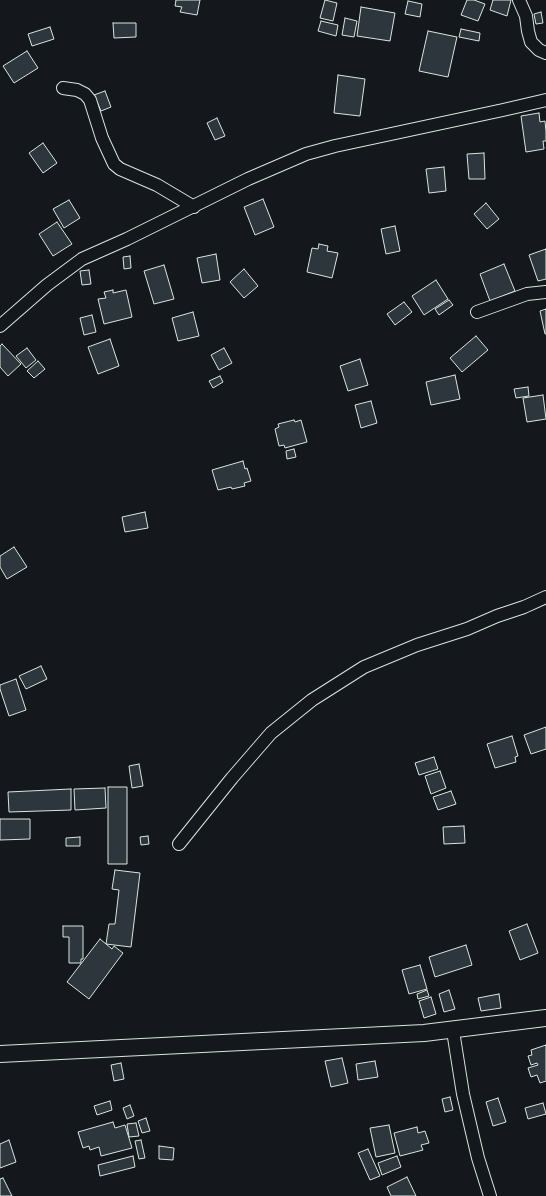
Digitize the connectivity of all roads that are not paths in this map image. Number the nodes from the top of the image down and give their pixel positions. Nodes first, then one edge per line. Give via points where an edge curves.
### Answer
1 (519, 0) edge
2 (546, 53) edge
3 (63, 88) dead end
4 (546, 100) edge
5 (194, 207) junction
6 (546, 292) edge
7 (477, 312) dead end
8 (0, 326) edge
9 (546, 597) edge
10 (179, 844) dead end
11 (546, 1018) edge
12 (453, 1031) junction
13 (0, 1054) edge
14 (490, 1196) edge

1 - 2 street via 526,16 531,42
3 - 5 street via 77,90 90,100 102,138 114,164
4 - 5 street via 306,154 248,179
5 - 8 street via 82,260 47,285
6 - 7 street via 527,294
9 - 10 street via 364,667 312,700 271,733
11 - 12 main road
12 - 13 main road
12 - 14 street via 478,1158

